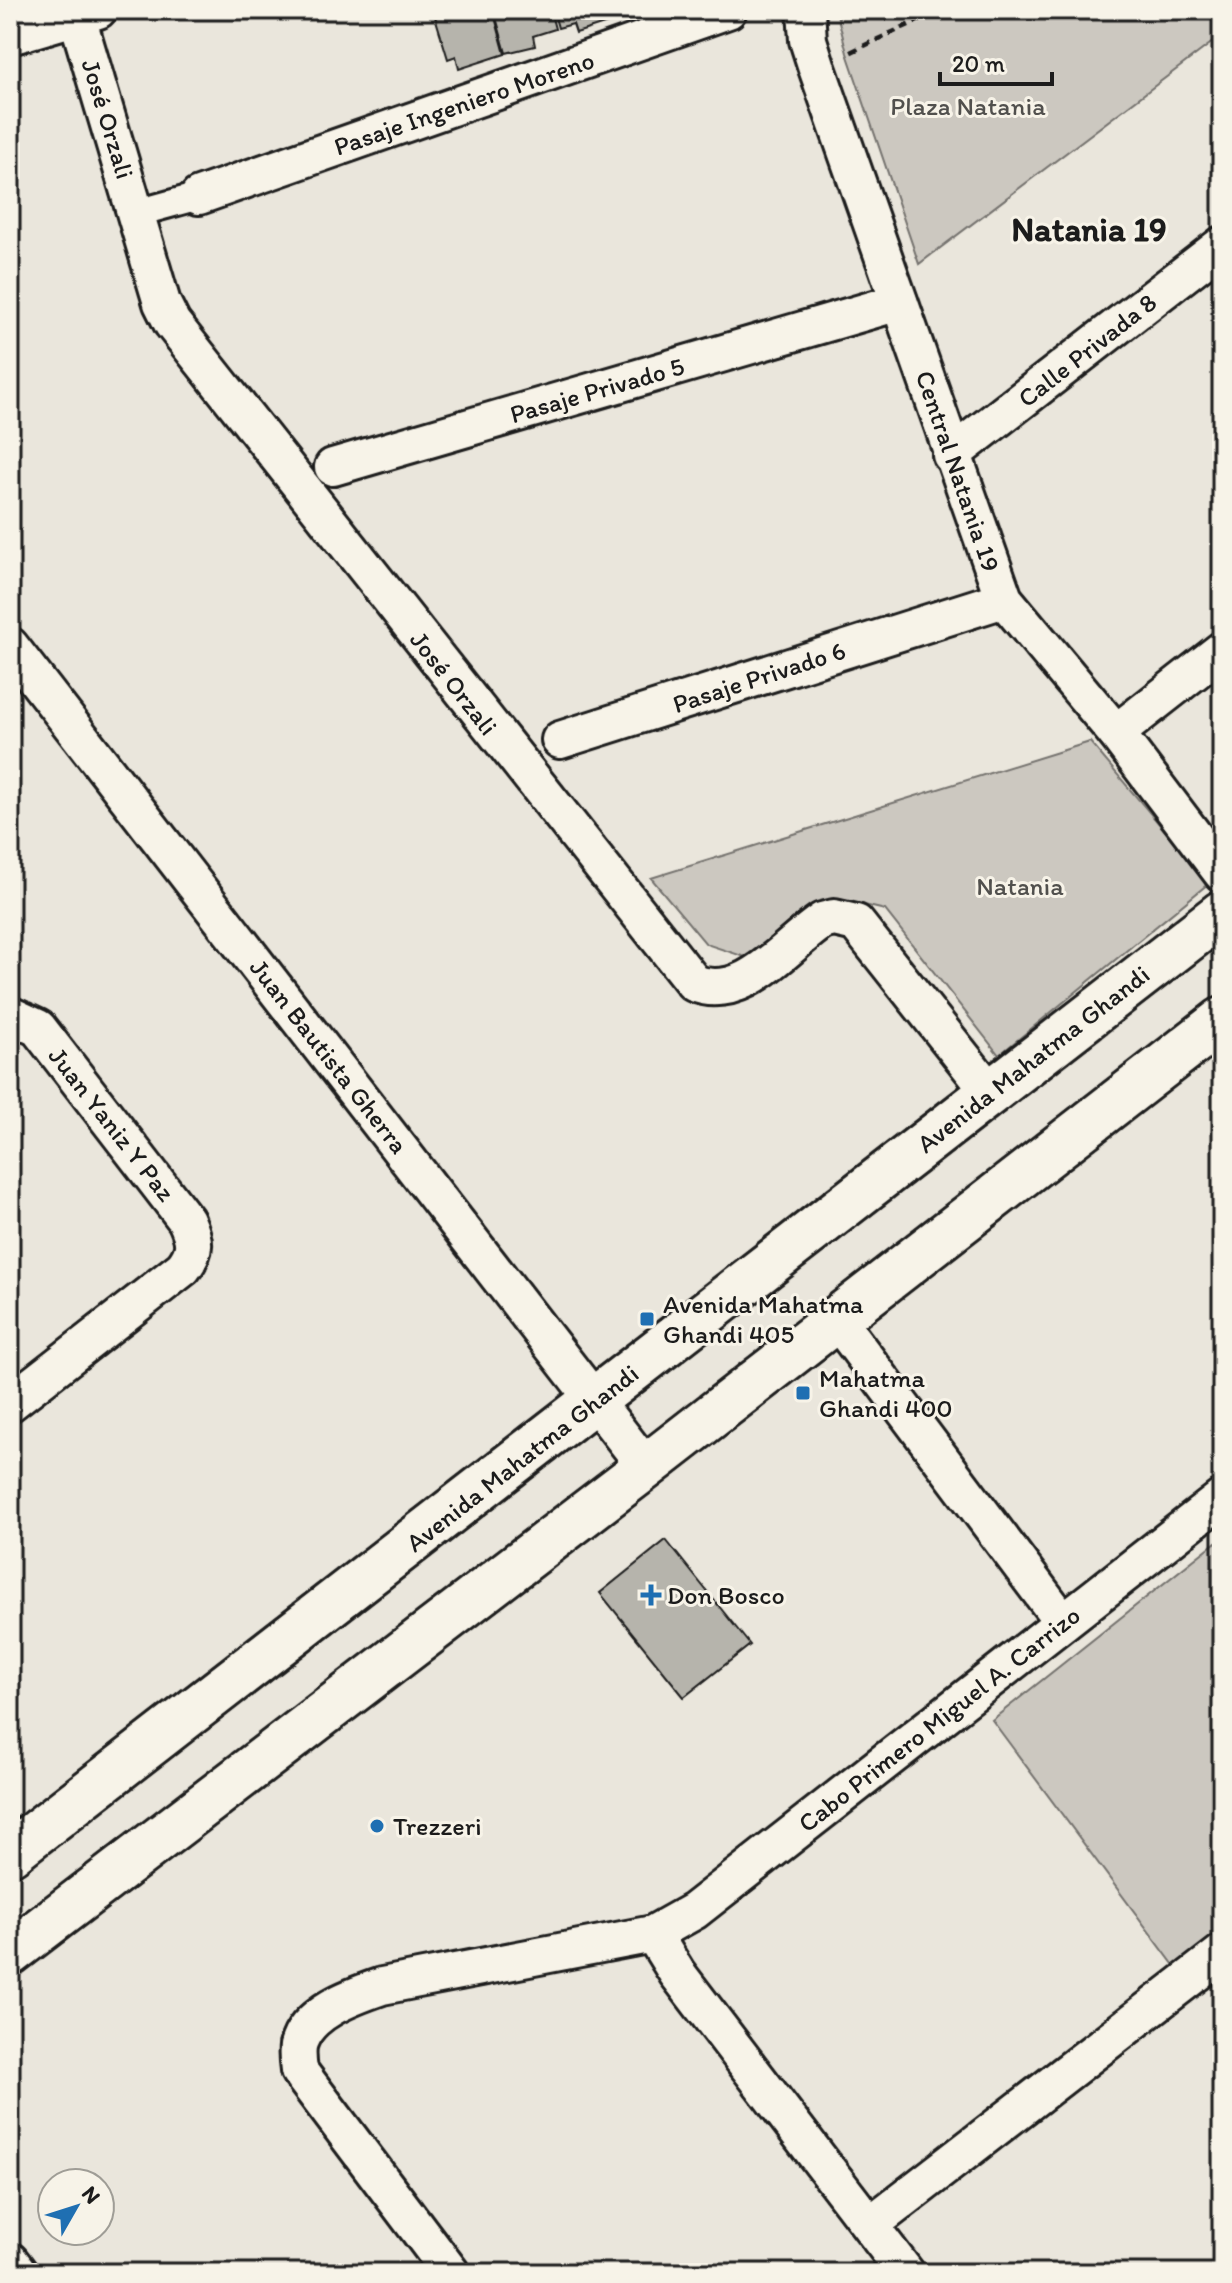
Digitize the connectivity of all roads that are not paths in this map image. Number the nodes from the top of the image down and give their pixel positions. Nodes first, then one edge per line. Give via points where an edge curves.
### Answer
1 (728, 10) edge
2 (806, 10) edge
3 (83, 12) edge
4 (10, 36) edge
5 (199, 196) joint
6 (137, 213) junction
7 (1222, 245) edge
8 (899, 302) junction
9 (951, 455) junction
10 (333, 467) joint
11 (299, 484) junction
12 (1004, 599) junction
13 (10, 646) edge
14 (1222, 650) edge
15 (1116, 733) junction
16 (560, 740) joint
17 (520, 768) junction
18 (1222, 873) edge
19 (1222, 913) edge
20 (1222, 1020) edge
21 (24, 1021) edge
22 (990, 1092) junction
23 (837, 1320) junction
24 (597, 1401) junction
25 (10, 1403) edge
26 (646, 1467) junction
27 (1222, 1498) edge
28 (1063, 1622) junction
29 (10, 1853) edge
30 (653, 1934) junction
31 (10, 1953) edge
32 (1222, 1953) edge
33 (870, 2225) junction
34 (10, 2261) edge
35 (19, 2273) edge
36 (451, 2273) edge
37 (906, 2273) edge

1 - 5 street, Pasaje Ingeniero Moreno
2 - 8 street, Central Natania 19 via 808,40
3 - 4 street
3 - 6 street, José Orzali
5 - 6 street
6 - 11 street, José Orzali via 172,323
7 - 9 street, Calle Privada 8
8 - 9 street, Central Natania 19
8 - 10 street, Pasaje Privado 5
9 - 12 street, Central Natania 19
10 - 11 street, Pasaje Privado 5
11 - 17 street, José Orzali
12 - 15 street, Central Natania 19
12 - 16 street, Pasaje Privado 6
13 - 24 street, Juan Bautista Gherra
14 - 15 street
15 - 18 street, Central Natania 19
16 - 17 street, Pasaje Privado 6
17 - 22 street, José Orzali via 694,983 710,990 732,987 822,921 856,923
19 - 22 main road, Avenida Mahatma Ghandi
20 - 23 main road
21 - 25 street, Juan Yaniz Y Paz via 186,1220 195,1240 183,1268
22 - 24 main road, Avenida Mahatma Ghandi
23 - 26 main road
23 - 28 street
24 - 26 street, Juan Bautista Gherra
24 - 29 main road, Avenida Mahatma Ghandi
26 - 31 main road
27 - 28 street, Cabo Primero Miguel A. Carrizo
28 - 30 street, Cabo Primero Miguel A. Carrizo via 694,1911
30 - 33 street via 677,1973
30 - 36 street, Cabo Primero Miguel A. Carrizo via 382,1986 350,1997 306,2030 298,2046 299,2071
32 - 33 street
33 - 37 street
34 - 35 street

